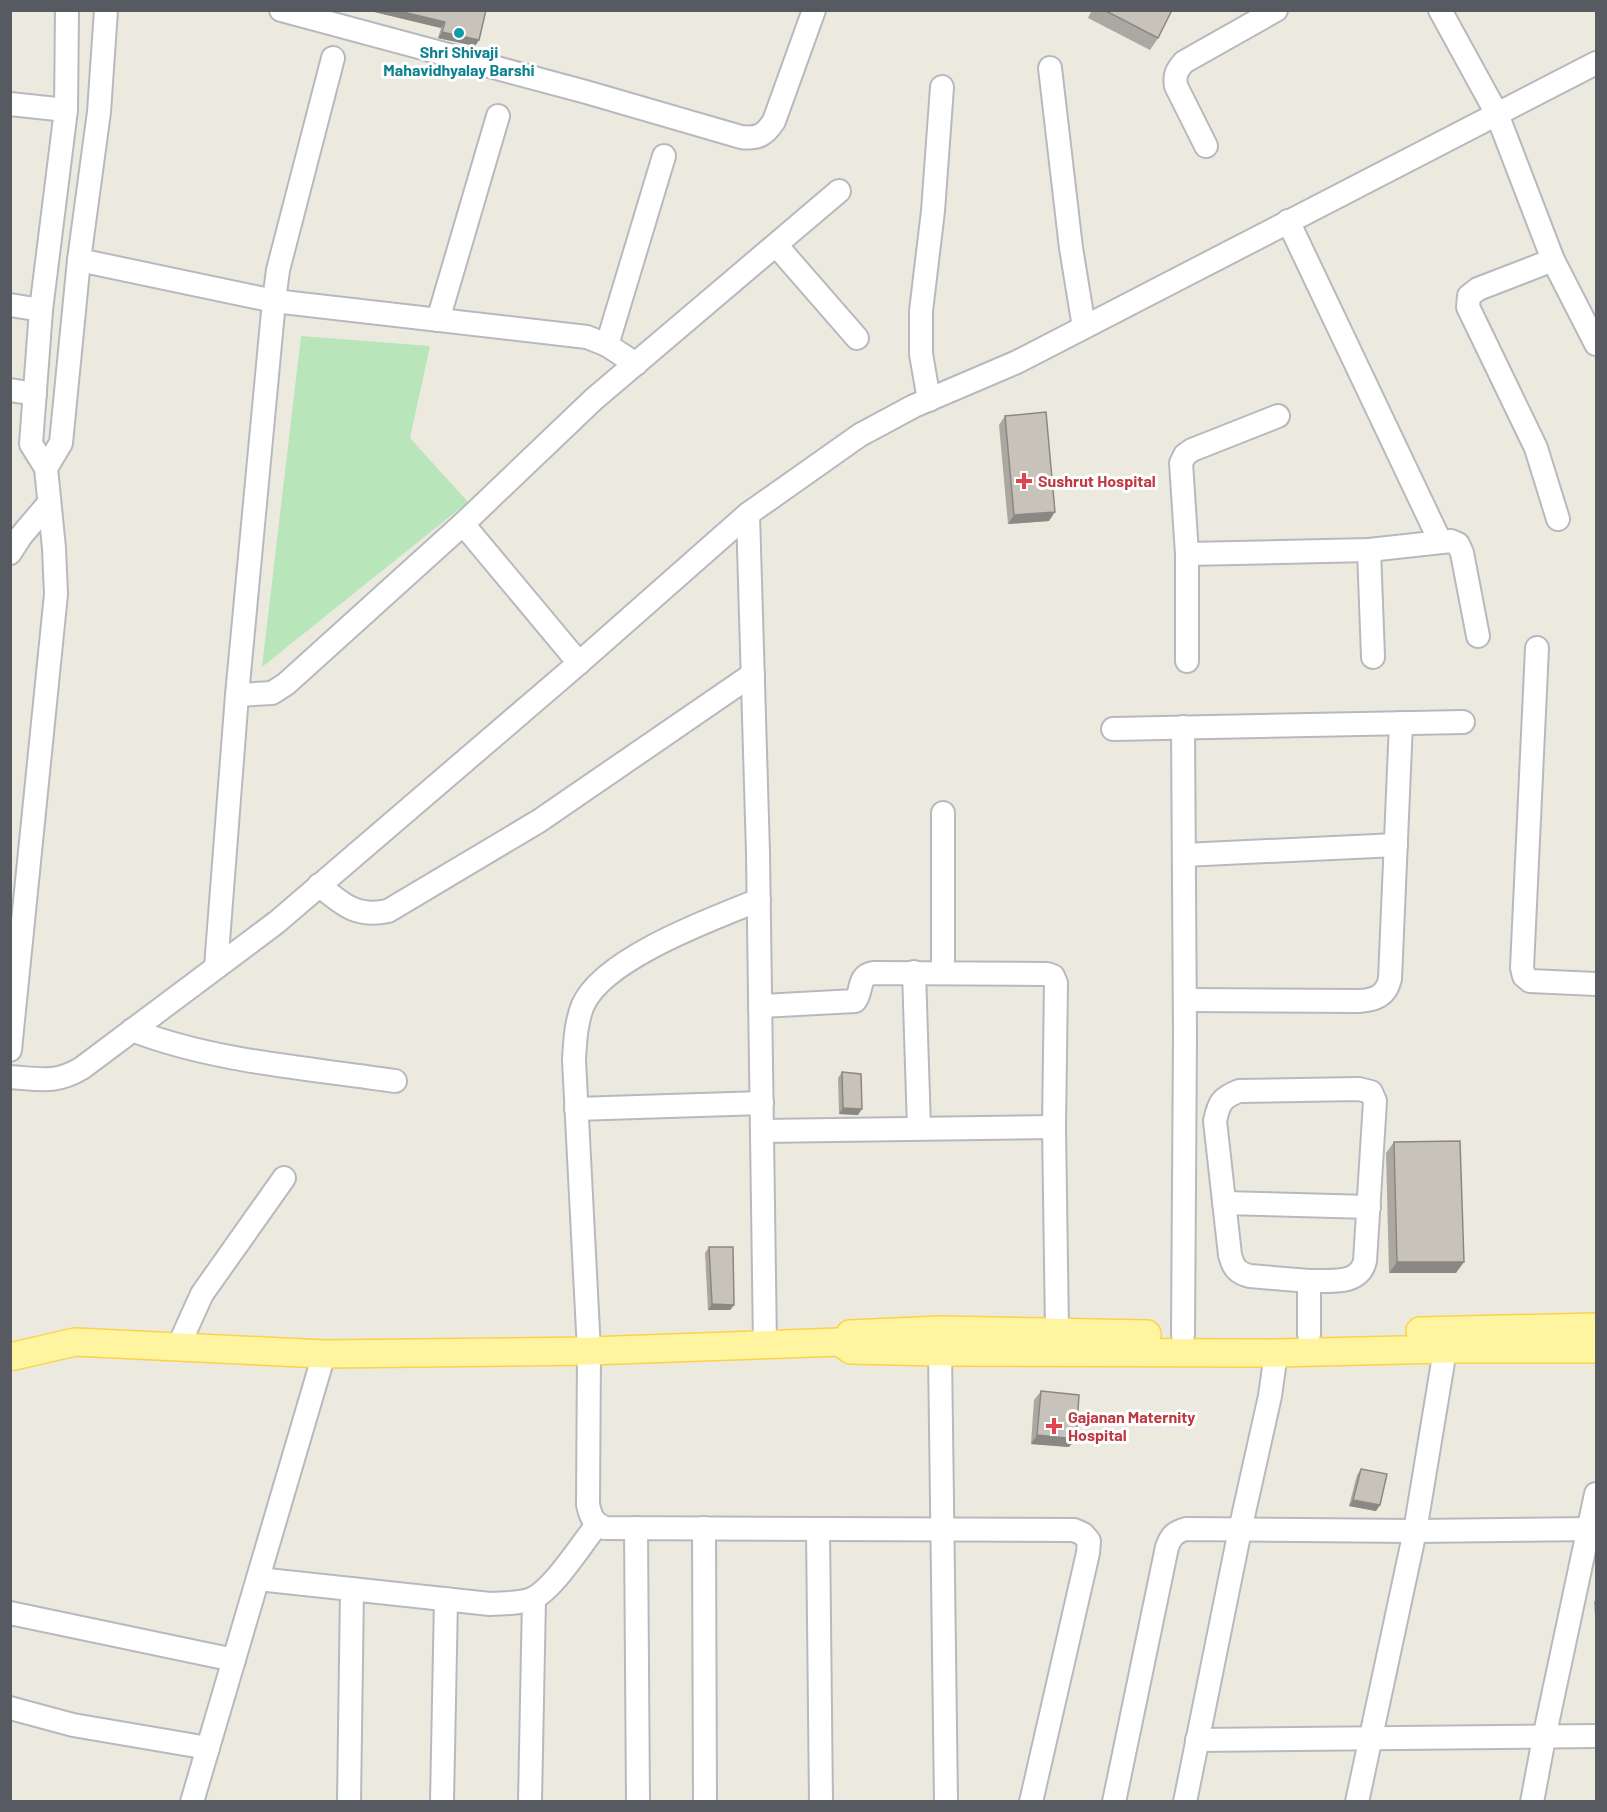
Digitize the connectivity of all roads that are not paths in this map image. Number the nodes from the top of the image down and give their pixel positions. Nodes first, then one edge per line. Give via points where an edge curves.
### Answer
1 (67, 10) edge
2 (106, 10) edge
3 (281, 10) edge
4 (814, 10) edge
5 (1276, 10) edge
6 (1440, 10) edge
7 (333, 58) dead end
8 (1596, 63) edge
9 (1050, 68) dead end
10 (942, 87) dead end
11 (10, 104) edge
12 (66, 110) junction
13 (1497, 114) junction
14 (498, 116) dead end
15 (1206, 146) dead end
16 (664, 156) dead end
17 (839, 192) dead end
18 (1288, 221) junction
19 (776, 245) junction
20 (79, 260) junction
21 (1553, 260) junction
22 (274, 301) junction
23 (10, 305) edge
24 (41, 310) junction
25 (438, 320) junction
26 (1084, 327) junction
27 (857, 338) dead end
28 (1596, 344) edge
29 (607, 345) junction
30 (636, 364) junction
31 (10, 390) edge
32 (35, 393) junction
33 (929, 400) junction
34 (1278, 416) dead end
35 (46, 468) junction
36 (49, 503) junction
37 (748, 514) junction
38 (1558, 519) dead end
39 (463, 524) junction
40 (1440, 541) junction
41 (1369, 550) junction
42 (10, 553) edge
43 (1187, 554) junction
44 (1478, 636) dead end
45 (1537, 648) dead end
46 (1373, 657) dead end
47 (1187, 661) dead end
48 (579, 663) junction
49 (753, 674) junction
50 (237, 695) junction
51 (1463, 722) dead end
52 (1401, 723) junction
53 (1183, 727) junction
54 (1113, 729) dead end
55 (943, 813) dead end
56 (1396, 845) junction
57 (1184, 855) junction
58 (319, 885) junction
59 (759, 900) junction
60 (216, 967) junction
61 (914, 972) junction
62 (943, 972) junction
63 (1596, 984) edge
64 (1185, 1000) junction
65 (760, 1006) junction
66 (132, 1030) junction
67 (10, 1050) edge
68 (10, 1077) edge
69 (395, 1081) dead end
70 (762, 1103) junction
71 (576, 1109) junction
72 (1054, 1127) junction
73 (919, 1128) junction
74 (762, 1131) junction
75 (284, 1178) dead end
76 (1224, 1203) junction
77 (1369, 1207) junction
78 (1309, 1281) junction
79 (1596, 1327) edge
80 (1057, 1331) junction
81 (1309, 1334) junction
82 (1183, 1335) junction
83 (1447, 1340) junction
84 (840, 1342) junction
85 (765, 1346) junction
86 (178, 1347) junction
87 (1596, 1349) edge
88 (589, 1351) junction
89 (940, 1352) junction
90 (1276, 1353) junction
91 (324, 1354) junction
92 (10, 1357) edge
93 (1596, 1494) edge
94 (597, 1525) junction
95 (636, 1528) junction
96 (704, 1528) junction
97 (818, 1529) junction
98 (1593, 1529) edge
99 (944, 1530) junction
100 (1240, 1530) junction
101 (1415, 1531) junction
102 (258, 1579) junction
103 (352, 1589) junction
104 (534, 1598) junction
105 (446, 1599) junction
106 (10, 1613) edge
107 (234, 1659) junction
108 (10, 1708) edge
109 (1596, 1736) edge
110 (1544, 1738) junction
111 (1371, 1739) junction
112 (1197, 1740) junction
113 (208, 1748) junction
114 (192, 1802) edge
115 (349, 1802) edge
116 (442, 1802) edge
117 (530, 1802) edge
118 (638, 1802) edge
119 (705, 1802) edge
120 (821, 1802) edge
121 (946, 1802) edge
122 (1031, 1802) edge
123 (1114, 1802) edge
124 (1185, 1802) edge
125 (1357, 1802) edge
126 (1532, 1802) edge

1 - 12 street
2 - 20 street via 99,112
3 - 4 street via 754,138 766,132 774,121
5 - 15 street via 1177,70 1176,86
6 - 13 street
7 - 22 street via 278,270
8 - 13 street
9 - 26 street
10 - 33 street via 921,311 921,354
11 - 12 street
12 - 24 street
13 - 18 street
13 - 21 street
14 - 25 street
16 - 29 street
17 - 19 street
18 - 26 street
18 - 40 street
19 - 27 street
19 - 30 street
20 - 22 street
20 - 35 street via 61,443
21 - 28 street
21 - 38 street via 1478,289 1469,296 1468,307 1536,448
22 - 25 street
22 - 50 street
23 - 24 street
24 - 32 street
25 - 29 street via 587,337
26 - 33 street via 1017,362
29 - 30 street
30 - 39 street
31 - 32 street
32 - 35 street via 31,444
33 - 37 street via 860,435
34 - 43 street via 1185,455 1181,474
35 - 36 street
36 - 42 street
36 - 67 street via 56,594
37 - 48 street
37 - 49 street
39 - 48 street
39 - 50 street via 286,684 272,693
40 - 41 street
40 - 44 street via 1458,544 1462,552
41 - 43 street
41 - 46 street
43 - 47 street
45 - 63 street via 1522,968 1530,981
48 - 58 street
49 - 58 street via 539,821 388,910 358,912
49 - 59 street
50 - 60 street
51 - 52 street
52 - 53 street
52 - 56 street
53 - 54 street
53 - 57 street
55 - 62 street
56 - 57 street
56 - 64 street via 1390,979 1381,996 1359,1001
57 - 64 street
58 - 60 street
59 - 65 street
59 - 71 street via 686,929 630,960 598,984 584,1005 576,1031
60 - 66 street
61 - 62 street
61 - 65 street via 866,974 855,1001
61 - 73 street
62 - 72 street via 1053,976
64 - 82 street
65 - 70 street
66 - 68 street via 68,1077
66 - 69 street via 198,1050
70 - 71 street
70 - 74 street
71 - 88 street
72 - 73 street
72 - 80 street
73 - 74 street
74 - 85 street
75 - 86 street via 202,1294
76 - 77 street
76 - 77 street via 1215,1121 1226,1096 1239,1091 1359,1089 1371,1092 1375,1101
76 - 78 street via 1233,1267 1250,1276
77 - 78 street via 1363,1269 1347,1280
78 - 81 street
79 - 83 main road
80 - 82 main road
80 - 84 main road via 851,1333
81 - 82 main road
81 - 83 main road
83 - 87 main road
83 - 90 main road
83 - 101 street
84 - 85 main road
84 - 89 main road via 851,1350
85 - 88 main road
86 - 91 main road
86 - 92 main road via 75,1342
88 - 91 main road
88 - 94 street via 588,1505
89 - 90 main road
89 - 99 street
90 - 100 street
91 - 102 street
93 - 98 street
94 - 95 street
94 - 104 street via 553,1582
95 - 96 street
95 - 118 street
96 - 97 street
96 - 119 street
97 - 99 street
97 - 120 street
98 - 101 street
98 - 110 street
99 - 121 street
99 - 122 street via 1074,1530 1089,1541
100 - 101 street
100 - 112 street
100 - 123 street via 1186,1529 1171,1538
101 - 111 street
102 - 103 street
102 - 107 street
103 - 105 street
103 - 115 street
104 - 105 street via 490,1604
104 - 117 street
105 - 116 street
106 - 107 street
107 - 113 street
108 - 113 street via 73,1725
109 - 110 street
110 - 111 street
110 - 126 street
111 - 112 street
111 - 125 street
112 - 124 street
113 - 114 street

